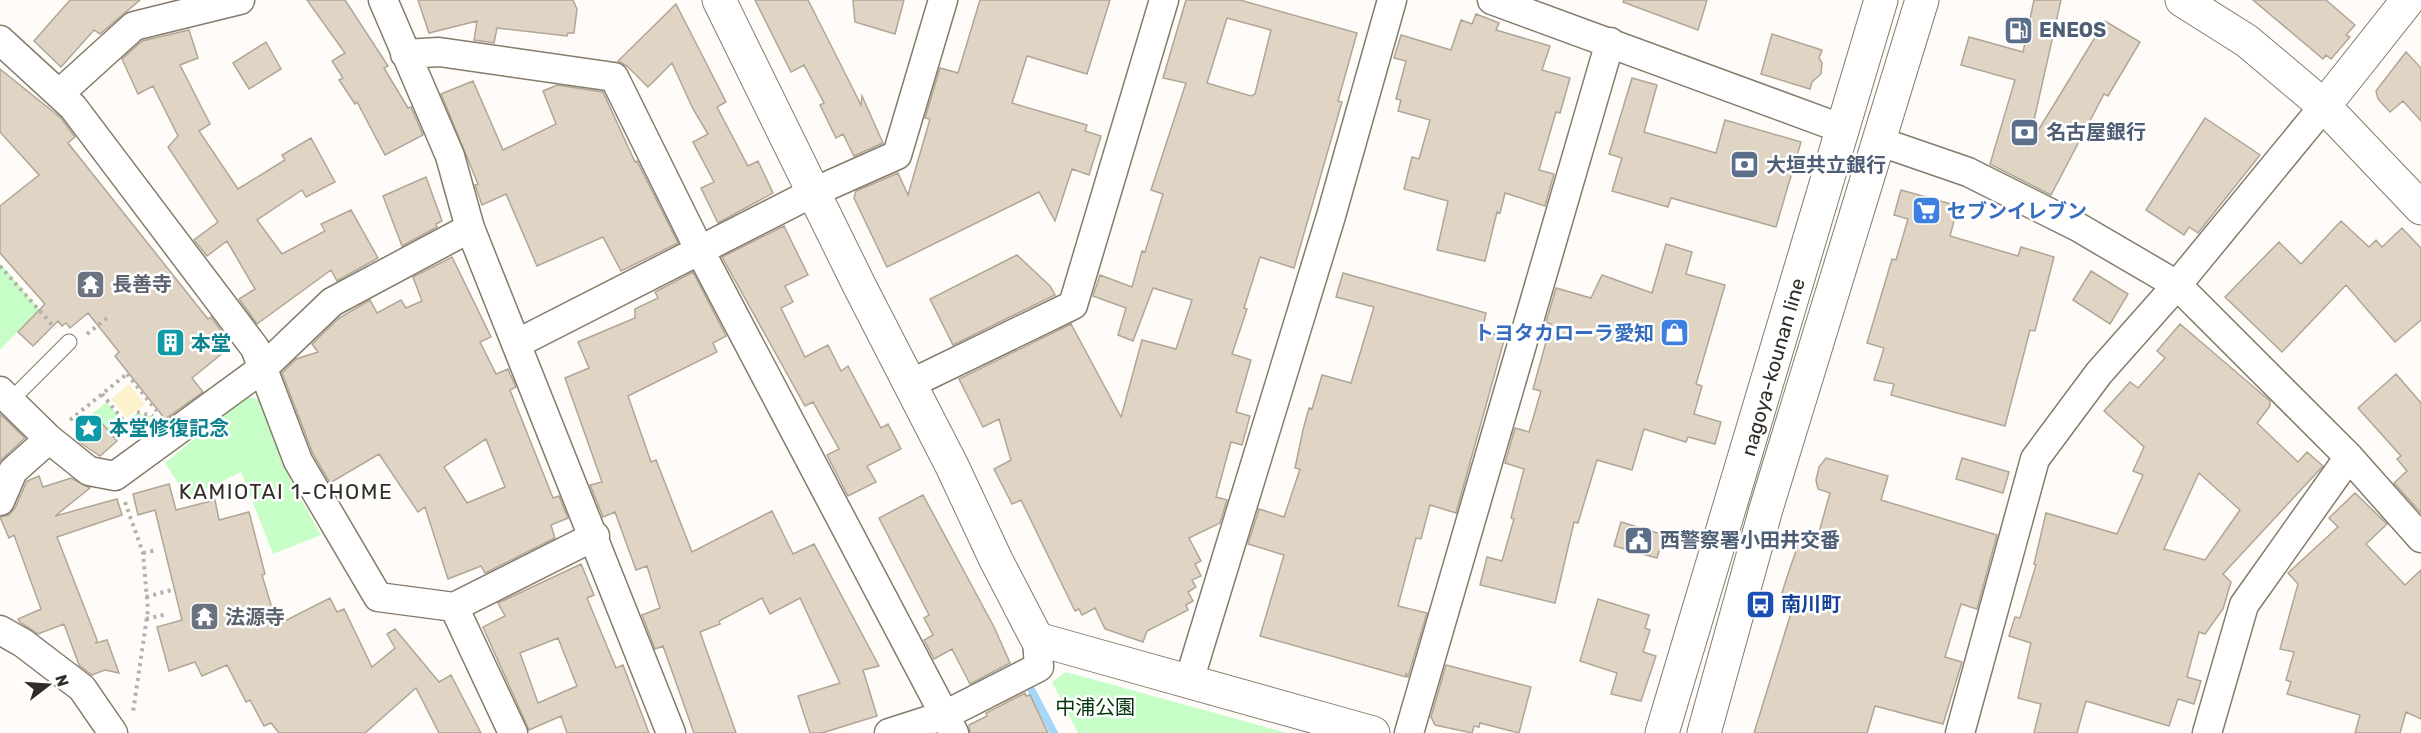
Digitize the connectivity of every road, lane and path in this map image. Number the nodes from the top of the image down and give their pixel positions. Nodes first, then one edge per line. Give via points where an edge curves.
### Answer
1 (240, 0) edge
2 (383, 0) edge
3 (719, 0) edge
4 (943, 0) edge
5 (1164, 0) edge
6 (1392, 0) edge
7 (1492, 0) edge
8 (1881, 0) edge
9 (1922, 0) edge
10 (2182, 0) edge
11 (2408, 0) edge
12 (0, 40) edge
13 (1610, 42) junction
14 (405, 54) junction
15 (60, 93) junction
16 (2324, 106) junction
17 (1843, 129) junction
18 (1878, 141) junction
19 (814, 192) junction
20 (2421, 208) edge
21 (471, 228) junction
22 (700, 251) junction
23 (0, 266) edge
24 (2177, 285) junction
25 (108, 318) dead end
26 (45, 319) dead end
27 (74, 341) joint
28 (516, 344) junction
29 (263, 368) junction
30 (910, 384) junction
31 (102, 394) junction
32 (5, 396) edge
33 (137, 412) dead end
34 (159, 414) dead end
35 (152, 416) dead end
36 (59, 430) junction
37 (127, 439) dead end
38 (2349, 458) junction
39 (116, 476) junction
40 (0, 501) edge
41 (595, 536) junction
42 (2421, 538) edge
43 (157, 550) dead end
44 (143, 553) junction
45 (175, 589) dead end
46 (146, 597) junction
47 (454, 607) junction
48 (167, 614) dead end
49 (146, 620) junction
50 (0, 630) edge
51 (1037, 639) junction
52 (1189, 681) junction
53 (950, 724) edge
54 (123, 727) edge
55 (513, 733) edge
56 (671, 733) edge
57 (890, 733) edge
58 (1373, 733) edge
59 (1409, 733) edge
60 (1662, 733) edge
61 (1704, 733) edge
62 (1960, 733) edge
63 (2207, 733) edge

1 - 15 street via 134,26
2 - 14 street
3 - 19 street
4 - 19 street via 897,155
5 - 30 street via 1073,305
6 - 52 street
7 - 13 street
8 - 17 street, nagoya-kounan line
9 - 18 street, nagoya-kounan line
10 - 16 street via 2247,41
11 - 16 street
12 - 15 street
13 - 17 street
13 - 59 street
14 - 21 street via 450,156
14 - 22 street via 439,52 614,77
15 - 29 street via 255,348
16 - 20 street
16 - 24 street
17 - 60 street, nagoya-kounan line
18 - 24 street via 1968,172 2078,227
18 - 61 street, nagoya-kounan line via 1766,509
19 - 22 street
19 - 30 street
21 - 28 street
21 - 29 street via 332,302
22 - 28 street
22 - 53 street
23 - 26 path
24 - 38 street
24 - 62 street via 2099,373 2035,459
25 - 27 path
27 - 32 lane
28 - 41 street
29 - 39 street
29 - 47 street via 298,461 378,597
30 - 51 street
31 - 34 path via 128,373
31 - 36 path
31 - 37 path via 134,433
32 - 36 street
33 - 35 path
36 - 39 street via 89,471
36 - 40 street via 13,471
38 - 42 street
38 - 63 street via 2244,605
39 - 44 path
41 - 47 street
41 - 56 street
43 - 44 path
44 - 46 path
45 - 46 path
46 - 49 path
47 - 55 street
48 - 49 path
49 - 54 path
50 - 54 street via 82,688
51 - 52 street
51 - 53 street via 1039,667
52 - 58 street
53 - 57 street

